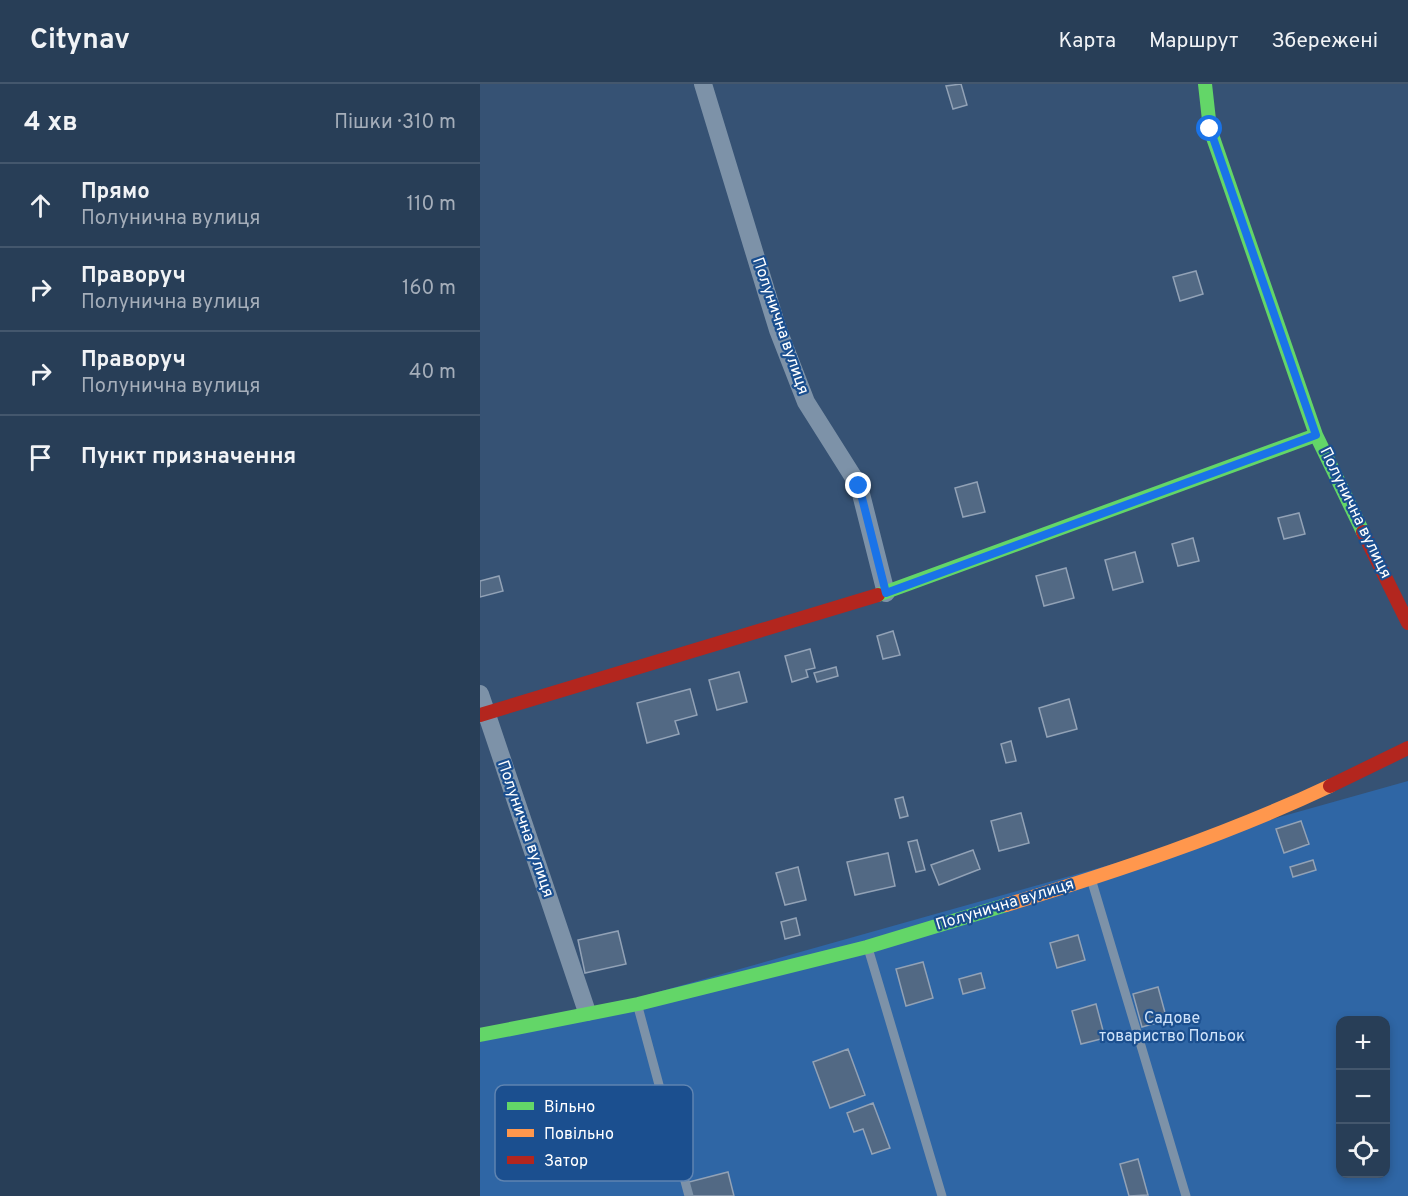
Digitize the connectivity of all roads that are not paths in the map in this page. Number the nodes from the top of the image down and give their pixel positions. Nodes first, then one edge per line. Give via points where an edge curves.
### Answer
1 (703, 84) edge
2 (1205, 84) edge
3 (1316, 435) junction
4 (886, 593) junction
5 (1408, 623) edge
6 (480, 694) edge
7 (483, 714) edge
8 (1408, 748) edge
9 (1091, 879) junction
10 (867, 946) junction
11 (638, 1004) junction
12 (587, 1012) junction
13 (480, 1035) edge
14 (660, 1085) edge
15 (685, 1181) edge
16 (689, 1196) edge
17 (942, 1196) edge
18 (1186, 1196) edge

1 - 4 street, Полунична вулиця via 778,330 806,402 859,486
2 - 3 street, Полунична вулиця via 1210,129
3 - 4 street, Полунична вулиця
3 - 5 street, Полунична вулиця
4 - 7 street, Полунична вулиця
6 - 7 street, Полунична вулиця
7 - 12 street, Полунична вулиця
8 - 9 street, Полунична вулиця via 1285,807
9 - 10 street, Полунична вулиця
9 - 18 lane
10 - 11 street, Полунична вулиця
10 - 17 lane
11 - 12 street, Полунична вулиця
11 - 14 lane
12 - 13 street, Полунична вулиця
15 - 16 lane

